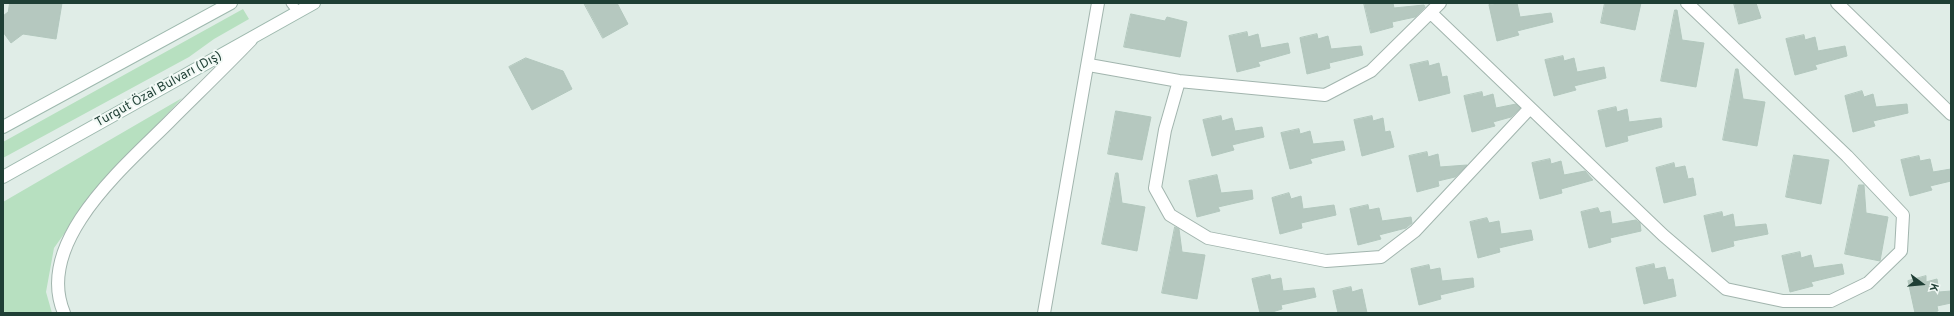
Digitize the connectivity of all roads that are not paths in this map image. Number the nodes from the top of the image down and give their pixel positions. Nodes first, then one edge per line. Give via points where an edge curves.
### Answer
1 (231, 3) edge
2 (314, 3) edge
3 (1098, 3) edge
4 (1440, 3) edge
5 (1687, 3) edge
6 (1837, 3) edge
7 (294, 8) edge
8 (1431, 14) junction
9 (254, 37) junction
10 (1089, 65) junction
11 (1179, 81) junction
12 (1530, 108) junction
13 (1951, 114) edge
14 (3, 127) edge
15 (3, 177) edge
16 (64, 313) edge
17 (1044, 313) edge

1 - 14 street
2 - 7 street, Turgut Özal Bulvarı (Dış)
3 - 10 street
4 - 8 street
5 - 12 street via 1847,156 1903,215 1900,251 1868,283 1831,301 1783,301 1726,288 1663,235
6 - 13 street
7 - 9 street, Turgut Özal Bulvarı (Dış)
8 - 11 street via 1371,71 1325,95
8 - 12 street
9 - 15 street, Turgut Özal Bulvarı (Dış)
9 - 16 street via 98,194 73,230 60,264 59,301
10 - 11 street
10 - 17 street
11 - 12 street via 1165,130 1155,188 1170,215 1208,238 1326,261 1381,257 1404,240

